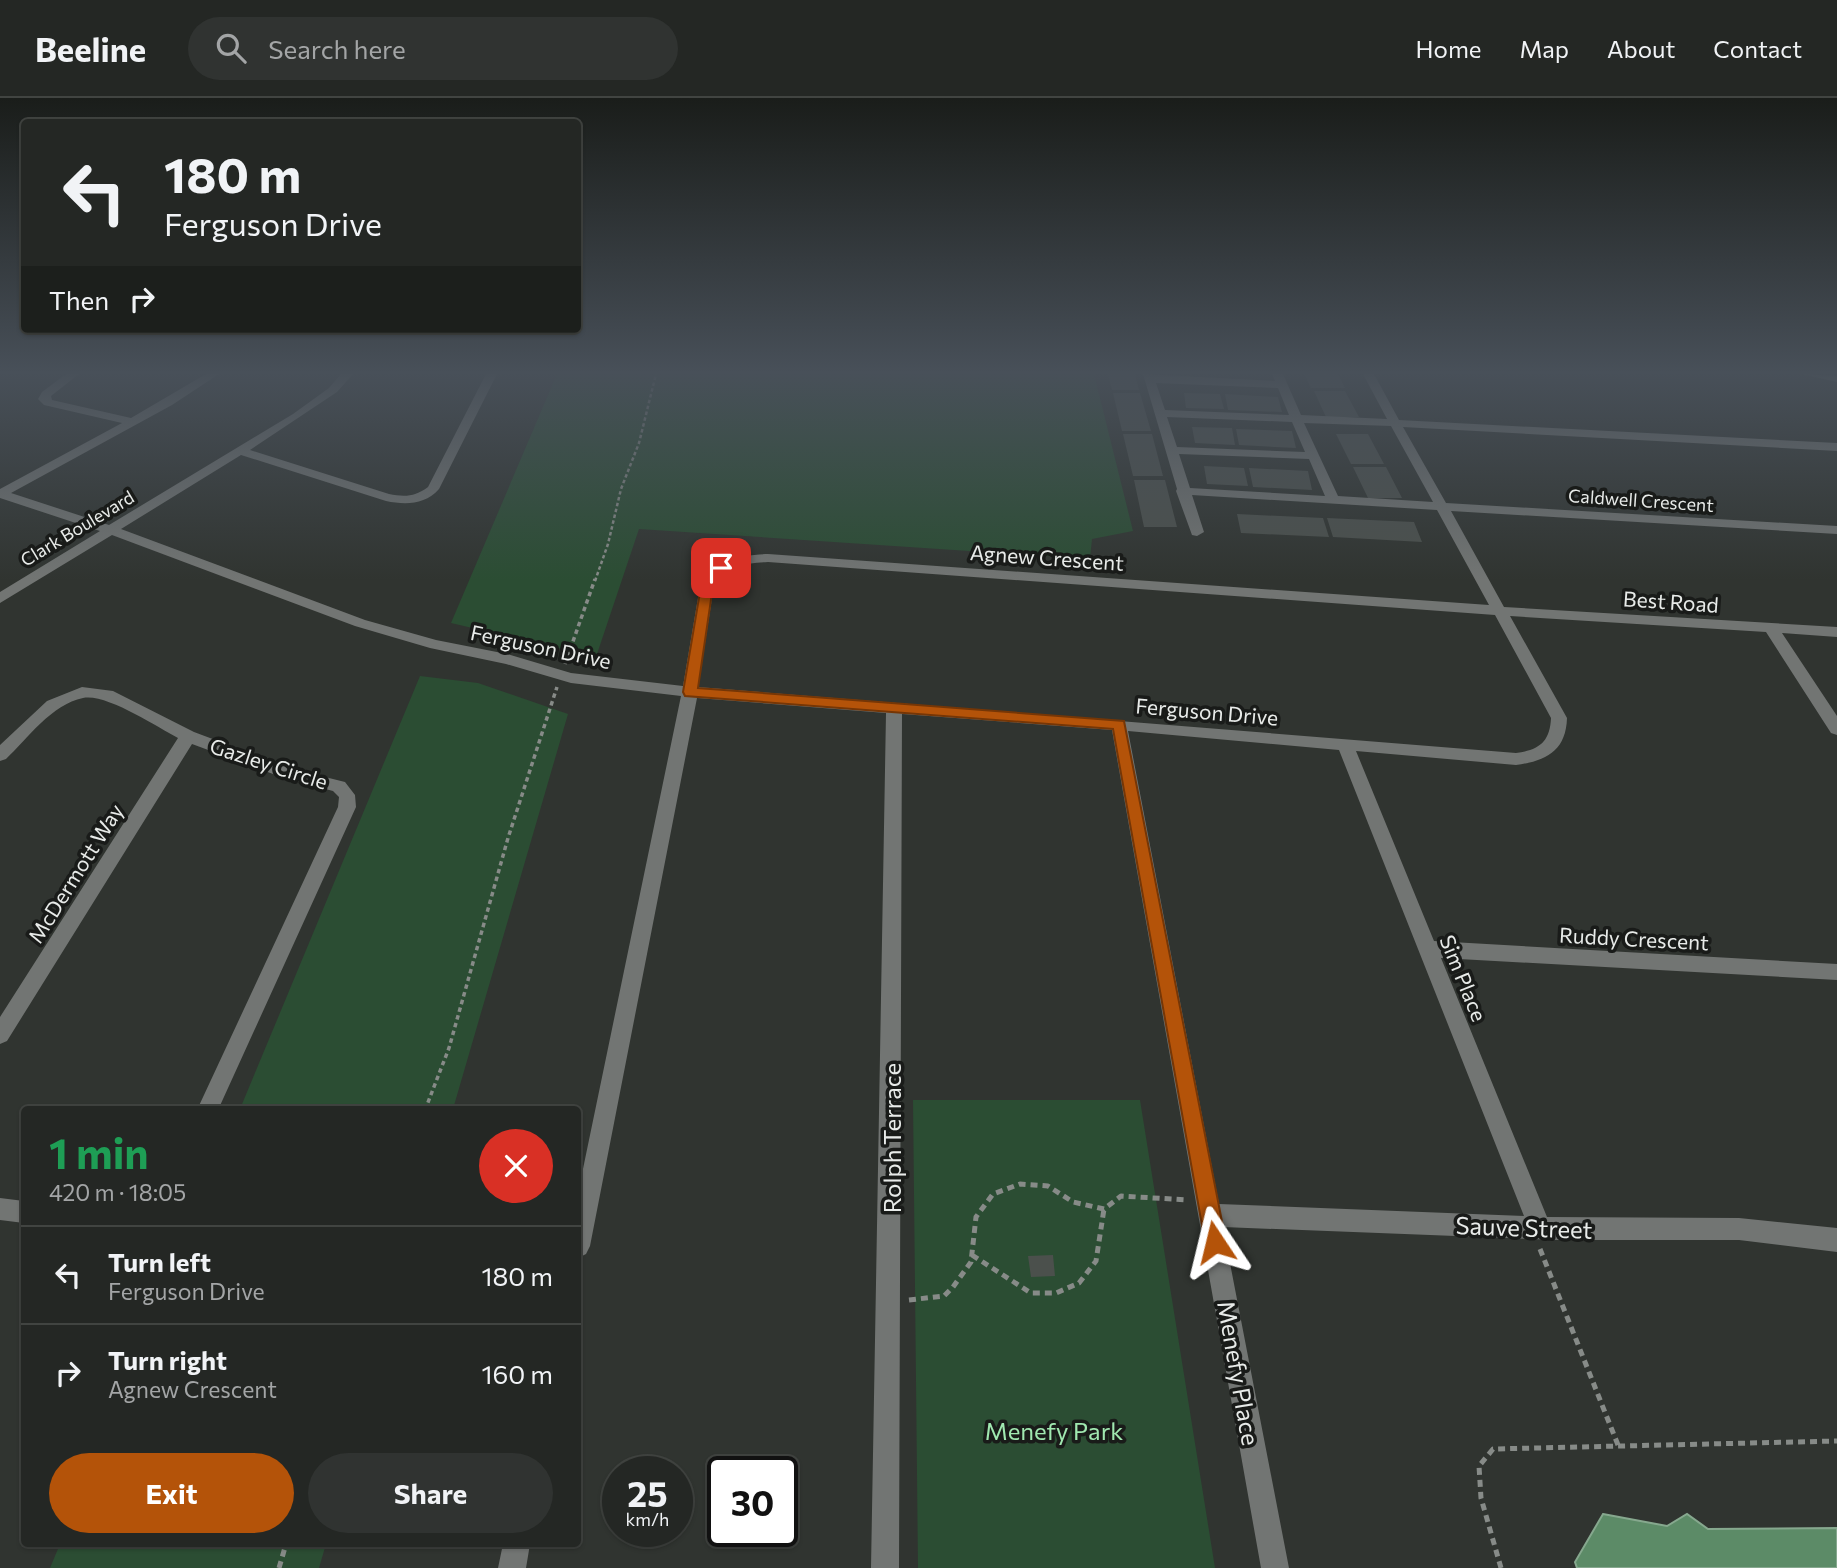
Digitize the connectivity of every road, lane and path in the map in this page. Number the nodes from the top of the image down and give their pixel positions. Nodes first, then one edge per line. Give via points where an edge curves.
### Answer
1 (94, 443) edge
2 (253, 443) edge
3 (457, 443) edge
4 (639, 443) edge
5 (1168, 443) edge
6 (1308, 443) edge
7 (1408, 443) edge
8 (1756, 443) edge
9 (1837, 447) edge
10 (1170, 450) junction
11 (240, 451) junction
12 (1314, 456) junction
13 (1182, 491) junction
14 (0, 494) edge
15 (1332, 498) junction
16 (1442, 504) junction
17 (110, 530) junction
18 (1832, 530) edge
19 (1197, 532) dead end
20 (1837, 543) edge
21 (0, 598) edge
22 (1502, 611) junction
23 (1771, 628) junction
24 (1837, 632) edge
25 (561, 675) junction
26 (690, 692) junction
27 (894, 708) junction
28 (1119, 725) junction
29 (1837, 729) edge
30 (188, 736) junction
31 (1345, 744) junction
32 (0, 755) edge
33 (1428, 949) junction
34 (1837, 971) edge
35 (0, 1035) edge
36 (209, 1106) edge
37 (427, 1106) edge
38 (1209, 1208) junction
39 (0, 1209) edge
40 (1104, 1209) junction
41 (21, 1212) edge
42 (1536, 1228) junction
43 (581, 1231) edge
44 (1837, 1240) edge
45 (972, 1255) junction
46 (890, 1301) junction
47 (1837, 1441) edge
48 (1618, 1445) junction
49 (285, 1547) edge
50 (516, 1547) edge
51 (279, 1568) edge
52 (512, 1568) edge
53 (885, 1568) edge
54 (1275, 1568) edge
55 (1501, 1568) edge

1 - 14 street
2 - 11 street, Clark Boulevard
3 - 11 street via 433,489 405,500
4 - 25 path
5 - 10 street
6 - 12 street
7 - 16 street, Ferguson Drive
8 - 9 street
10 - 12 street
10 - 13 street
11 - 17 street, Clark Boulevard
12 - 15 street
13 - 15 street, Caldwell Crescent
13 - 19 street
14 - 17 street, Ferguson Drive
15 - 16 street, Caldwell Crescent
16 - 18 street, Caldwell Crescent
16 - 22 street, Ferguson Drive
17 - 21 street, Clark Boulevard
17 - 25 street, Ferguson Drive via 360,623
18 - 20 street
22 - 23 street, Best Road
22 - 26 street, Agnew Crescent via 751,558 721,568 711,577
22 - 31 street, Ferguson Drive via 1559,718 1559,734 1550,749 1516,759
23 - 24 street, Best Road
23 - 29 street
25 - 26 street, Ferguson Drive
25 - 37 path via 508,838 449,1048
26 - 27 street, Ferguson Drive
26 - 43 street
27 - 28 street, Ferguson Drive
27 - 46 street, Rolph Terrace
28 - 31 street, Ferguson Drive
28 - 38 street, Menefy Place
30 - 32 street, Gazley Circle via 107,695 82,692 53,705
30 - 35 street, McDermott Way
30 - 36 street, Gazley Circle via 290,774 331,783 347,795 347,807
31 - 33 street, Sim Place
33 - 34 street, Ruddy Crescent
33 - 42 street, Sim Place
38 - 40 path via 1121,1196
38 - 42 street, Sauve Street
38 - 54 street, Menefy Place
39 - 41 street
40 - 45 path via 1073,1202 1048,1186 1020,1184 993,1194 976,1217
40 - 45 path via 1096,1261 1079,1283 1056,1293 1031,1293
42 - 44 street, Sauve Street via 1739,1229
42 - 48 path
45 - 46 path via 944,1296
46 - 53 street, Rolph Terrace
47 - 48 path
48 - 55 path via 1493,1449 1479,1466 1481,1498
49 - 51 path
50 - 52 street

